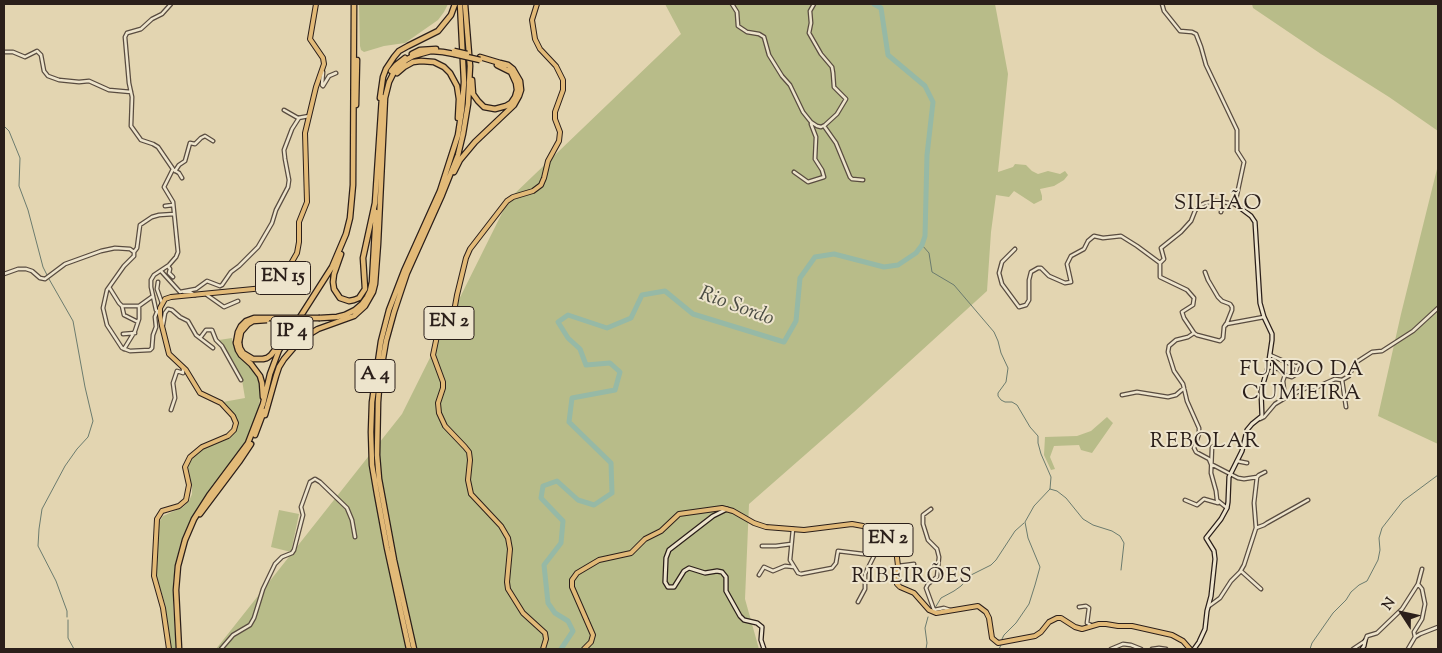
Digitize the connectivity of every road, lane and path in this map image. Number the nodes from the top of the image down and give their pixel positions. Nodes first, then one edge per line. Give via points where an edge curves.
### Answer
1 (171, 4) edge
2 (316, 4) edge
3 (355, 4) edge
4 (455, 4) edge
5 (460, 4) edge
6 (465, 4) edge
7 (537, 4) edge
8 (732, 4) edge
9 (814, 4) edge
10 (1162, 4) edge
11 (4, 52) edge
12 (480, 59) junction
13 (470, 66) junction
14 (323, 68) junction
15 (336, 74) dead end
16 (131, 92) junction
17 (383, 107) junction
18 (284, 110) dead end
19 (309, 116) junction
20 (299, 118) junction
21 (810, 122) junction
22 (824, 126) junction
23 (213, 141) dead end
24 (380, 150) junction
25 (453, 153) junction
26 (356, 162) junction
27 (174, 170) junction
28 (794, 172) dead end
29 (182, 178) dead end
30 (863, 180) dead end
31 (376, 191) junction
32 (442, 195) junction
33 (1223, 203) junction
34 (1235, 204) junction
35 (173, 205) junction
36 (165, 206) dead end
37 (1220, 212) dead end
38 (174, 214) junction
39 (1015, 250) dead end
40 (134, 252) junction
41 (1160, 263) junction
42 (168, 266) junction
43 (161, 271) junction
44 (1205, 272) dead end
45 (4, 274) edge
46 (173, 277) dead end
47 (158, 282) dead end
48 (109, 287) junction
49 (180, 292) junction
50 (206, 294) junction
51 (195, 295) junction
52 (153, 296) junction
53 (314, 296) junction
54 (238, 301) dead end
55 (162, 303) junction
56 (122, 306) junction
57 (139, 306) junction
58 (1438, 308) edge
59 (158, 312) junction
60 (357, 313) junction
61 (1264, 318) junction
62 (319, 319) junction
63 (138, 322) junction
64 (1226, 325) junction
65 (162, 326) junction
66 (135, 333) junction
67 (1194, 333) junction
68 (123, 334) dead end
69 (200, 338) junction
70 (238, 343) junction
71 (213, 348) dead end
72 (124, 349) junction
73 (1270, 356) junction
74 (1300, 363) dead end
75 (182, 366) junction
76 (1268, 367) junction
77 (1297, 367) junction
78 (1285, 375) junction
79 (241, 380) dead end
80 (1342, 380) junction
81 (1184, 388) junction
82 (1122, 395) dead end
83 (1285, 398) junction
84 (1346, 407) dead end
85 (171, 410) dead end
86 (259, 418) junction
87 (1260, 419) junction
88 (1212, 447) dead end
89 (1237, 460) junction
90 (1247, 463) dead end
91 (1211, 464) junction
92 (1265, 472) dead end
93 (1230, 473) junction
94 (1257, 478) junction
95 (1185, 500) dead end
96 (1308, 500) dead end
97 (208, 502) junction
98 (1218, 503) junction
99 (931, 508) dead end
100 (1227, 508) junction
101 (727, 509) junction
102 (709, 510) junction
103 (710, 518) junction
104 (1256, 528) junction
105 (792, 529) junction
106 (868, 529) junction
107 (355, 537) dead end
108 (791, 544) junction
109 (762, 546) dead end
110 (875, 552) junction
111 (914, 564) dead end
112 (898, 566) junction
113 (796, 568) junction
114 (1422, 569) dead end
115 (1241, 571) junction
116 (759, 575) dead end
117 (1418, 584) junction
118 (1261, 589) dead end
119 (858, 602) dead end
120 (1079, 607) dead end
121 (1208, 607) junction
122 (403, 608) junction
123 (951, 610) junction
124 (1093, 626) junction
125 (1438, 627) edge
126 (1415, 637) junction
127 (1365, 641) junction
128 (169, 649) edge
129 (180, 649) edge
130 (221, 649) edge
131 (409, 649) edge
132 (414, 649) edge
133 (543, 649) edge
134 (584, 649) edge
135 (764, 649) edge
136 (1111, 649) edge
137 (1141, 649) edge
138 (1152, 649) edge
139 (1156, 649) edge
140 (1166, 649) edge
141 (1190, 649) edge
142 (1194, 649) edge
143 (1353, 649) edge
144 (1362, 649) edge
145 (1408, 649) edge

1 - 16 street via 142,28 126,35
2 - 14 main road via 311,41 323,58
3 - 26 highway, IP 4
3 - 53 highway, IP 4 via 350,218 339,252
4 - 17 highway via 438,31 399,51 389,63 381,89
5 - 25 highway, A 4 via 464,82
6 - 13 highway, A 4
7 - 133 main road, EN 2 via 532,20 535,39 556,65 564,81 555,113 559,141 548,162 542,184 507,201 469,251 453,318 437,338 433,356 444,382 438,413 445,426 469,452 471,494 508,538 508,588 524,614 544,632
8 - 21 street via 739,26 764,37 769,55
9 - 22 street via 810,10 809,33 820,54 831,65 834,87 846,99
10 - 34 street via 1180,30 1196,34 1206,65 1237,130 1237,151 1244,164
11 - 16 street via 26,56 37,51 48,76
12 - 13 highway via 506,68 514,77 517,90 511,103 501,109 489,109 478,101 473,94
12 - 17 highway, bridge via 454,52 431,52 406,60 388,82
12 - 32 highway via 500,62 513,69 521,90 514,105 463,155
13 - 32 highway, A 4 via 468,104 458,154
14 - 15 street via 323,86 329,76
14 - 19 main road, EN 15
16 - 27 street via 132,126 141,140 158,147
17 - 24 highway
17 - 25 highway via 390,82 404,67 421,61 444,67 454,80 458,93
18 - 20 street
19 - 20 street
19 - 50 main road, EN 15 via 304,138 307,204 298,222 298,250 282,279 272,288
20 - 49 street via 284,150 288,188 258,248 231,272 222,285 207,281 196,289
21 - 22 street via 818,127
21 - 28 street via 816,137 815,159 824,177 808,182
22 - 30 street via 836,144 850,177
23 - 27 street via 205,136 190,144 185,161
24 - 31 highway
24 - 60 highway via 375,284 370,299
25 - 122 highway, A 4 via 389,310 375,373 372,465 387,548
26 - 31 highway via 352,219 333,278 335,293 345,300 359,298 365,289 363,258
26 - 97 highway, IP 4 via 351,216 337,262 278,356 262,418 251,444
27 - 29 street
27 - 35 street via 164,187
31 - 62 highway via 370,290 355,310
32 - 122 highway, A 4 via 399,296 386,342 378,393 379,479
33 - 34 street
33 - 37 street
33 - 41 street via 1216,201 1199,206 1191,221 1161,248 1164,259
34 - 61 street via 1255,222
35 - 36 street
35 - 38 street
38 - 40 street via 159,214 140,225 138,247
38 - 42 street via 178,252
39 - 41 street via 1002,262 999,273 1002,284 1020,308 1029,300 1031,272 1041,268 1049,276 1065,283 1071,282 1068,264 1071,256 1084,249 1094,236 1121,236
40 - 45 street via 118,248 103,250 65,264 45,279 26,269
40 - 48 street
41 - 67 street via 1160,277 1187,290 1194,298 1193,305 1182,312
42 - 43 street
42 - 46 street
43 - 49 street
43 - 52 street via 151,280
44 - 64 street via 1218,297 1232,307
47 - 55 street
48 - 56 street
48 - 72 street via 104,305 106,324
49 - 51 street
50 - 51 main road, EN 15
50 - 54 street via 224,307
51 - 55 main road, EN 15 via 169,297
52 - 57 street
52 - 59 street
53 - 70 highway via 271,355 253,359 243,353
53 - 86 highway, IP 4 via 275,360
55 - 59 main road
56 - 57 street
56 - 63 street via 124,315
57 - 63 street
58 - 80 street via 1413,331 1382,351 1372,352 1355,363 1349,376
59 - 65 main road
59 - 72 street via 151,349 132,352
60 - 62 highway via 337,320
60 - 97 highway via 308,335 284,359 253,442
61 - 64 street
61 - 73 street via 1272,334
62 - 70 highway, bridge via 254,318 241,326
63 - 66 street
64 - 67 street via 1220,341
65 - 69 street via 164,313 170,310 188,321
65 - 75 main road via 168,352
66 - 68 street
66 - 72 street
67 - 81 street via 1169,346 1174,371
69 - 71 street
69 - 79 street via 206,330 213,331
70 - 86 highway via 241,355 256,370 262,383
73 - 76 street
73 - 77 street
74 - 77 street
75 - 85 street via 184,372 177,370 173,383
75 - 128 main road via 200,394 218,401 235,421 233,432 226,438 199,448 189,458 185,466 189,485 186,500 161,512 156,519 154,576
76 - 78 street via 1279,369
76 - 87 street via 1261,389
77 - 78 street via 1292,377
78 - 83 street
80 - 83 street via 1306,388
80 - 84 street
81 - 82 street via 1176,395 1168,396 1137,392
81 - 91 street via 1200,434 1194,448
83 - 87 street
86 - 129 highway, IP 4 via 248,442 194,519 185,540 176,590
87 - 89 street via 1247,430
88 - 91 street
89 - 90 street
89 - 93 street
91 - 93 street
91 - 98 street
92 - 94 street
93 - 94 street via 1238,478
93 - 100 street
94 - 104 street
95 - 98 street via 1198,504 1204,499
96 - 104 street
97 - 129 highway, IP 4 via 196,520 180,566
98 - 100 street
99 - 123 street via 923,515 923,524 939,557 937,577 926,588 934,610
100 - 121 street via 1206,538 1215,553
101 - 102 main road
101 - 103 street
101 - 105 main road, EN 2 via 756,524
102 - 103 street
102 - 134 main road via 678,514 631,553 599,560 576,574 572,587 593,635
103 - 135 street via 668,551 664,582 668,587 674,587 689,568 705,573 722,572 726,577 726,591 740,616 762,626
104 - 115 street
105 - 106 main road, EN 2 via 852,524
105 - 108 street
106 - 110 street
106 - 112 main road, EN 2 via 893,544
107 - 130 street via 347,508 320,482 315,479 310,482 303,498 303,515 294,550 276,564 250,624 233,635
108 - 109 street
108 - 113 street via 790,560
110 - 113 street via 864,554 838,550 836,564 828,570 801,574
110 - 119 street
111 - 112 street
112 - 123 main road, EN 2 via 896,578 900,587 914,593 932,612
113 - 116 street via 785,566 773,571 764,567
114 - 117 street
115 - 118 street
115 - 121 street via 1220,599
117 - 126 street via 1425,604
117 - 127 street via 1402,609
120 - 124 street via 1089,608 1086,623
121 - 142 street via 1204,632
122 - 131 highway, A 4
122 - 132 highway, A 4
123 - 124 main road, EN 2 via 983,608 989,618 992,638 998,643 1035,636 1057,618 1079,628
124 - 141 main road, EN 2 via 1137,627 1175,636
125 - 126 street
126 - 145 street
127 - 143 street
127 - 144 street
136 - 137 street via 1123,644
138 - 139 street
139 - 140 street

